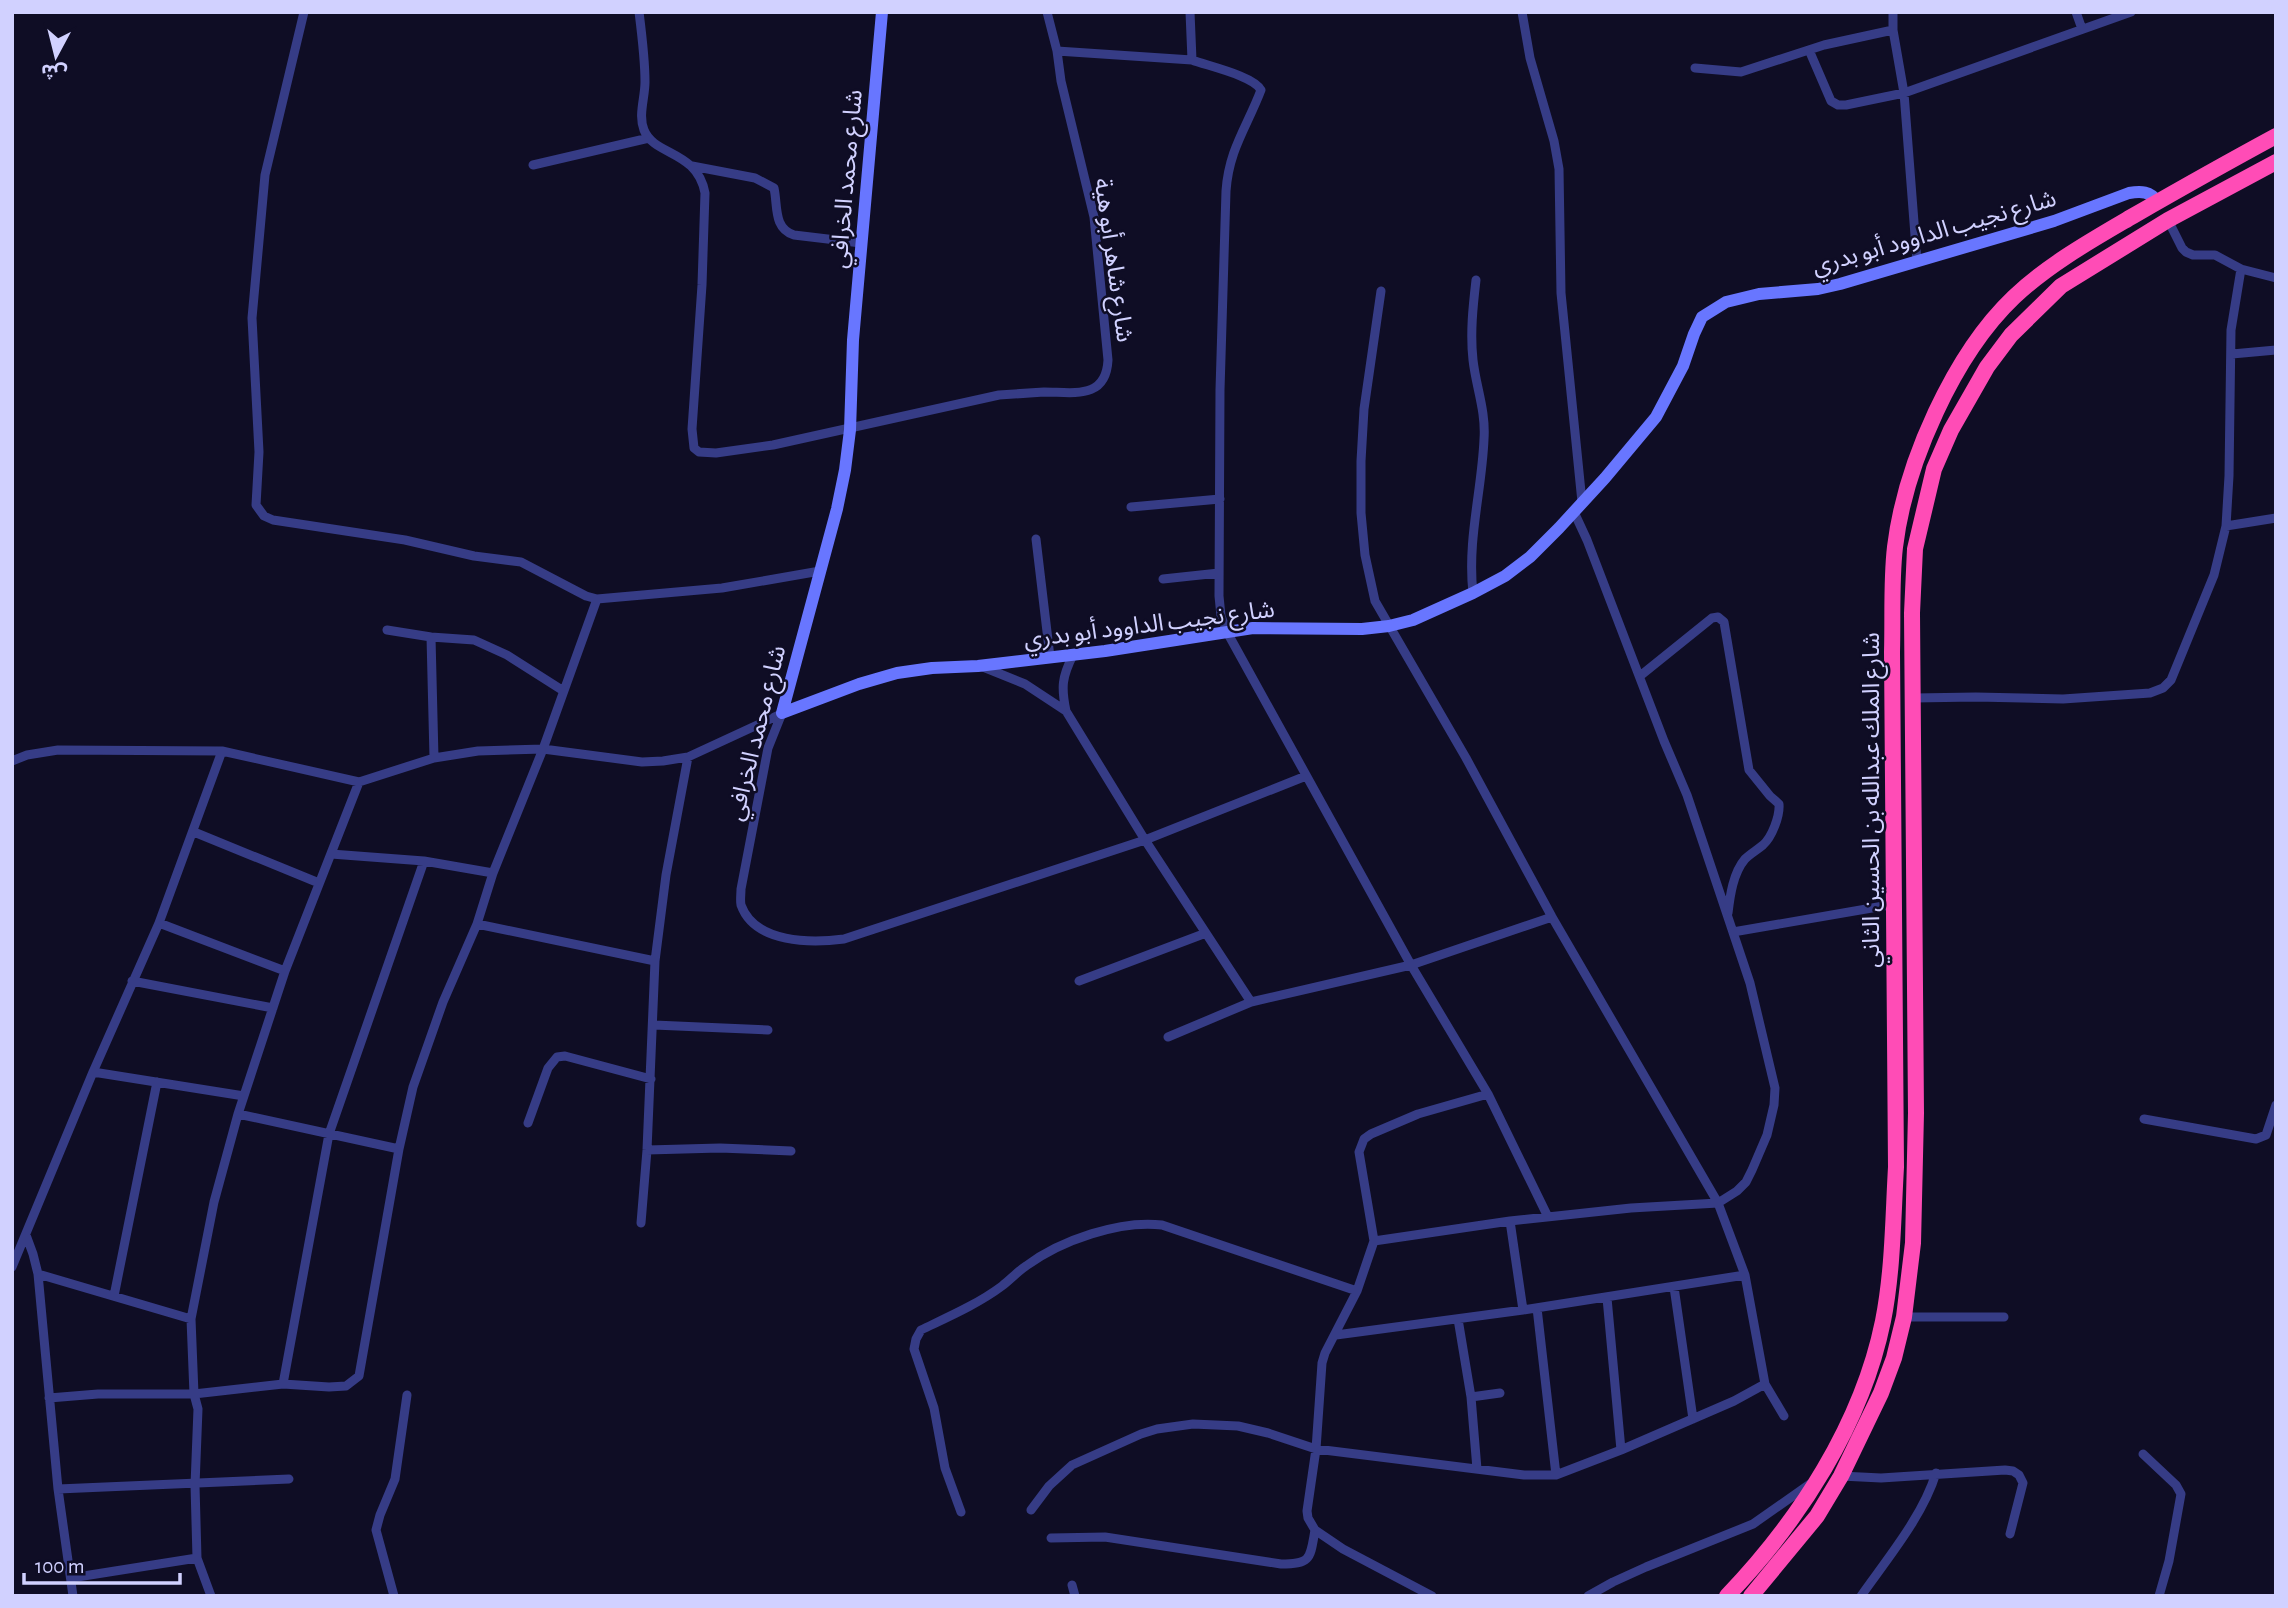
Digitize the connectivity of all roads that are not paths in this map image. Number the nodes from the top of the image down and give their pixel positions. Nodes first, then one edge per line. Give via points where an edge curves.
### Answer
1 (304, 12) edge
2 (639, 12) edge
3 (882, 12) edge
4 (1047, 12) edge
5 (1190, 12) edge
6 (1522, 12) edge
7 (1893, 12) edge
8 (2076, 12) edge
9 (2131, 12) edge
10 (2082, 29) junction
11 (1893, 30) junction
12 (1809, 50) junction
13 (1056, 51) junction
14 (1192, 61) junction
15 (1695, 68) dead end
16 (1904, 93) junction
17 (2276, 136) edge
18 (649, 138) junction
19 (2276, 162) edge
20 (533, 165) dead end
21 (691, 166) junction
22 (2158, 202) junction
23 (2168, 220) junction
24 (861, 243) junction
25 (1917, 261) junction
26 (2241, 269) junction
27 (2276, 278) edge
28 (1476, 280) dead end
29 (1381, 291) dead end
30 (2276, 350) edge
31 (2232, 354) junction
32 (850, 430) junction
33 (1220, 499) junction
34 (1131, 507) dead end
35 (1578, 507) junction
36 (2276, 519) edge
37 (2225, 527) junction
38 (1036, 539) dead end
39 (820, 571) junction
40 (1219, 573) junction
41 (1163, 579) dead end
42 (1473, 593) junction
43 (597, 599) junction
44 (1389, 626) junction
45 (387, 630) dead end
46 (1227, 632) junction
47 (431, 637) junction
48 (1073, 655) junction
49 (1050, 657) junction
50 (978, 666) junction
51 (1640, 676) junction
52 (562, 690) junction
53 (1914, 698) junction
54 (1066, 710) junction
55 (782, 713) junction
56 (543, 749) junction
57 (222, 751) junction
58 (688, 757) junction
59 (434, 758) junction
60 (12, 761) edge
61 (1306, 776) junction
62 (359, 782) junction
63 (194, 832) junction
64 (1145, 840) junction
65 (331, 854) junction
66 (424, 861) junction
67 (493, 873) junction
68 (319, 883) junction
69 (1895, 904) junction
70 (1552, 917) junction
71 (1727, 918) junction
72 (159, 923) junction
73 (477, 924) junction
74 (1733, 932) junction
75 (1206, 933) junction
76 (655, 961) junction
77 (1895, 964) junction
78 (1915, 964) junction
79 (1410, 965) junction
80 (285, 971) junction
81 (132, 981) junction
82 (1079, 981) dead end
83 (1251, 1002) junction
84 (273, 1008) junction
85 (1896, 1008) junction
86 (1915, 1008) junction
87 (654, 1026) junction
88 (768, 1030) dead end
89 (1168, 1037) dead end
90 (93, 1072) junction
91 (651, 1079) junction
92 (157, 1082) junction
93 (1488, 1094) junction
94 (244, 1096) junction
95 (2276, 1105) edge
96 (238, 1114) junction
97 (2144, 1119) dead end
98 (528, 1123) dead end
99 (329, 1134) junction
100 (399, 1149) junction
101 (647, 1150) junction
102 (791, 1151) dead end
103 (1718, 1203) junction
104 (1548, 1217) junction
105 (1510, 1221) junction
106 (641, 1223) dead end
107 (26, 1235) junction
108 (1374, 1241) junction
109 (12, 1267) edge
110 (38, 1274) junction
111 (1745, 1275) junction
112 (1674, 1287) junction
113 (1357, 1291) junction
114 (114, 1296) junction
115 (1607, 1298) junction
116 (1537, 1308) junction
117 (1523, 1310) junction
118 (1904, 1317) junction
119 (2004, 1317) dead end
120 (191, 1319) junction
121 (1458, 1319) junction
122 (1336, 1335) junction
123 (283, 1384) junction
124 (1765, 1384) junction
125 (194, 1394) junction
126 (1500, 1394) dead end
127 (407, 1395) dead end
128 (1471, 1397) junction
129 (49, 1398) junction
130 (1784, 1416) dead end
131 (1693, 1419) junction
132 (1316, 1450) junction
133 (1621, 1450) junction
134 (2143, 1454) dead end
135 (1476, 1469) junction
136 (1936, 1473) junction
137 (1556, 1475) junction
138 (1841, 1476) junction
139 (1820, 1478) junction
140 (289, 1479) dead end
141 (195, 1485) junction
142 (58, 1489) junction
143 (1031, 1510) dead end
144 (961, 1512) dead end
145 (1314, 1530) junction
146 (2010, 1534) dead end
147 (1051, 1538) dead end
148 (197, 1558) junction
149 (71, 1578) junction
150 (1072, 1585) dead end
151 (73, 1596) edge
152 (211, 1596) edge
153 (394, 1596) edge
154 (1075, 1596) edge
155 (1432, 1596) edge
156 (1588, 1596) edge
157 (1727, 1596) edge
158 (1751, 1596) edge
159 (1861, 1596) edge
160 (2159, 1596) edge

1 - 43 street via 261,200 252,318 259,452 256,505 273,520 521,562
2 - 18 street via 645,85 642,120
3 - 24 street, شارع محمد الخرافي
4 - 13 street, شارع شاهر أبو هية
5 - 14 street
6 - 35 street via 1559,169 1561,293
7 - 11 street
8 - 10 street
9 - 10 street
10 - 16 street
11 - 12 street
11 - 16 street
12 - 15 street via 1741,72
12 - 16 street via 1835,104
13 - 14 street
13 - 32 street, شارع شاهر أبو هية via 1094,217 1108,360 1104,378 1090,391 999,396
14 - 33 street via 1249,80 1261,90 1234,149 1227,181
16 - 25 street
17 - 22 highway, شارع الملك عبدالله بن الحسين الثاني
18 - 20 street
18 - 21 street
19 - 23 highway, شارع الملك عبدالله بن الحسين الثاني
21 - 24 street via 755,178 774,188 780,226 786,232
21 - 32 street via 703,180 705,193 694,448 716,453
22 - 25 street, شارع نجيب الداوود أبو بدري via 2147,193 2129,193 2054,221
22 - 69 highway, شارع الملك عبدالله بن الحسين الثاني via 2043,272 2013,298 1968,355 1929,427 1914,468 1894,571
23 - 26 street via 2186,252 2215,255
23 - 53 highway, شارع الملك عبدالله بن الحسين الثاني via 2061,286 2035,310 1987,367 1951,430 1934,468 1915,549
24 - 32 street, شارع محمد الخرافي
25 - 35 street, شارع نجيب الداوود أبو بدري via 1840,285 1726,302 1702,317 1656,416
26 - 27 street
26 - 31 street via 2231,330
28 - 42 street via 1473,359 1485,432 1472,551
29 - 44 street via 1363,422 1362,513 1371,589
30 - 31 street
31 - 37 street
32 - 39 street, شارع محمد الخرافي via 837,509
33 - 34 street
33 - 40 street
35 - 42 street, شارع نجيب الداوود أبو بدري via 1523,562
35 - 51 street
36 - 37 street
37 - 53 street via 2214,575 2164,688 2150,694 2063,699
38 - 49 street
39 - 43 street via 722,588
39 - 55 street, شارع محمد الخرافي
40 - 41 street
40 - 46 street via 1221,616
42 - 44 street, شارع نجيب الداوود أبو بدري
43 - 52 street
44 - 46 street, شارع نجيب الداوود أبو بدري
44 - 70 street
45 - 47 street
46 - 48 street, شارع نجيب الداوود أبو بدري
46 - 61 street
47 - 52 street via 474,640
47 - 59 street
48 - 49 street, شارع نجيب الداوود أبو بدري
48 - 54 street via 1062,690
49 - 50 street, شارع نجيب الداوود أبو بدري
50 - 54 street via 1025,684
50 - 55 street, شارع نجيب الداوود أبو بدري via 898,673
51 - 71 street via 1687,795
51 - 71 street via 1712,618 1724,622 1749,770 1779,804 1780,813 1765,843 1740,867
52 - 56 street
53 - 78 highway, شارع الملك عبدالله بن الحسين الثاني
54 - 64 street
55 - 58 street
55 - 64 street, شارع محمد الخرافي via 768,748 741,889 741,905 767,932 817,942 844,939
56 - 58 street via 642,762
56 - 59 street
56 - 67 street
57 - 60 street via 58,750
57 - 62 street
57 - 63 street
58 - 76 street
59 - 62 street
61 - 64 street, شارع محمد الخرافي
61 - 79 street
62 - 65 street
63 - 68 street
63 - 72 street
64 - 75 street
65 - 66 street
65 - 68 street
66 - 67 street
66 - 99 street
67 - 73 street
68 - 80 street
69 - 74 street
69 - 77 highway, شارع الملك عبدالله بن الحسين الثاني
70 - 79 street
70 - 103 street
71 - 74 street
72 - 80 street
72 - 81 street
73 - 76 street
73 - 100 street via 426,1045
74 - 103 street via 1775,1088 1767,1135 1746,1182
75 - 82 street
75 - 83 street
76 - 87 street
77 - 78 highway via 1905,971
77 - 85 highway, شارع الملك عبدالله بن الحسين الثاني
78 - 86 highway, شارع الملك عبدالله بن الحسين الثاني
79 - 83 street
79 - 93 street
80 - 84 street
81 - 84 street
81 - 90 street
83 - 89 street
84 - 94 street
85 - 86 highway via 1906,1002
85 - 139 highway, شارع الملك عبدالله بن الحسين الثاني via 1896,1167 1883,1321 1867,1377
86 - 118 highway, شارع الملك عبدالله بن الحسين الثاني via 1913,1243
87 - 88 street
87 - 91 street
90 - 92 street
90 - 107 street
91 - 98 street via 557,1056
91 - 101 street
92 - 94 street
92 - 114 street
93 - 104 street
93 - 108 street via 1418,1114 1364,1139 1359,1152
94 - 96 street
95 - 97 street via 2266,1135 2256,1139
96 - 99 street
96 - 120 street via 214,1202
99 - 100 street
99 - 123 street
100 - 123 street via 359,1376 346,1386
101 - 102 street
101 - 106 street
103 - 104 street
103 - 111 street
104 - 105 street
105 - 108 street
105 - 117 street
107 - 109 street
107 - 110 street
108 - 113 street
110 - 114 street
110 - 129 street
111 - 112 street
111 - 124 street
112 - 115 street
112 - 131 street
113 - 122 street
113 - 144 street via 1162,1225 1127,1225 1056,1247 1001,1287 922,1330 916,1339 914,1349
114 - 120 street
115 - 116 street
115 - 133 street
116 - 117 street
116 - 137 street
117 - 121 street
118 - 119 street
118 - 138 highway, شارع الملك عبدالله بن الحسين الثاني via 1881,1393
120 - 125 street
121 - 122 street
121 - 128 street
122 - 132 street via 1325,1353 1320,1375
123 - 125 street
124 - 130 street
124 - 131 street
125 - 129 street
125 - 141 street via 198,1409
126 - 128 street
127 - 153 street via 395,1479 376,1531
128 - 135 street
129 - 142 street
131 - 133 street
132 - 135 street
132 - 143 street via 1238,1426 1192,1424 1157,1429 1072,1465
132 - 145 street via 1307,1511
133 - 137 street
134 - 160 street via 2181,1494
135 - 137 street
136 - 138 street
136 - 146 street via 2005,1470 2020,1475 2022,1493
136 - 159 street via 1922,1506
138 - 158 highway, شارع الملك عبدالله بن الحسين الثاني via 1816,1516
139 - 156 street via 1753,1524 1613,1581
139 - 157 highway, شارع الملك عبدالله بن الحسين الثاني via 1771,1548
140 - 141 street
141 - 142 street
141 - 148 street
142 - 149 street
145 - 147 street via 1310,1556 1296,1564 1105,1538
145 - 155 street
148 - 149 street
148 - 152 street
149 - 151 street
150 - 154 street

